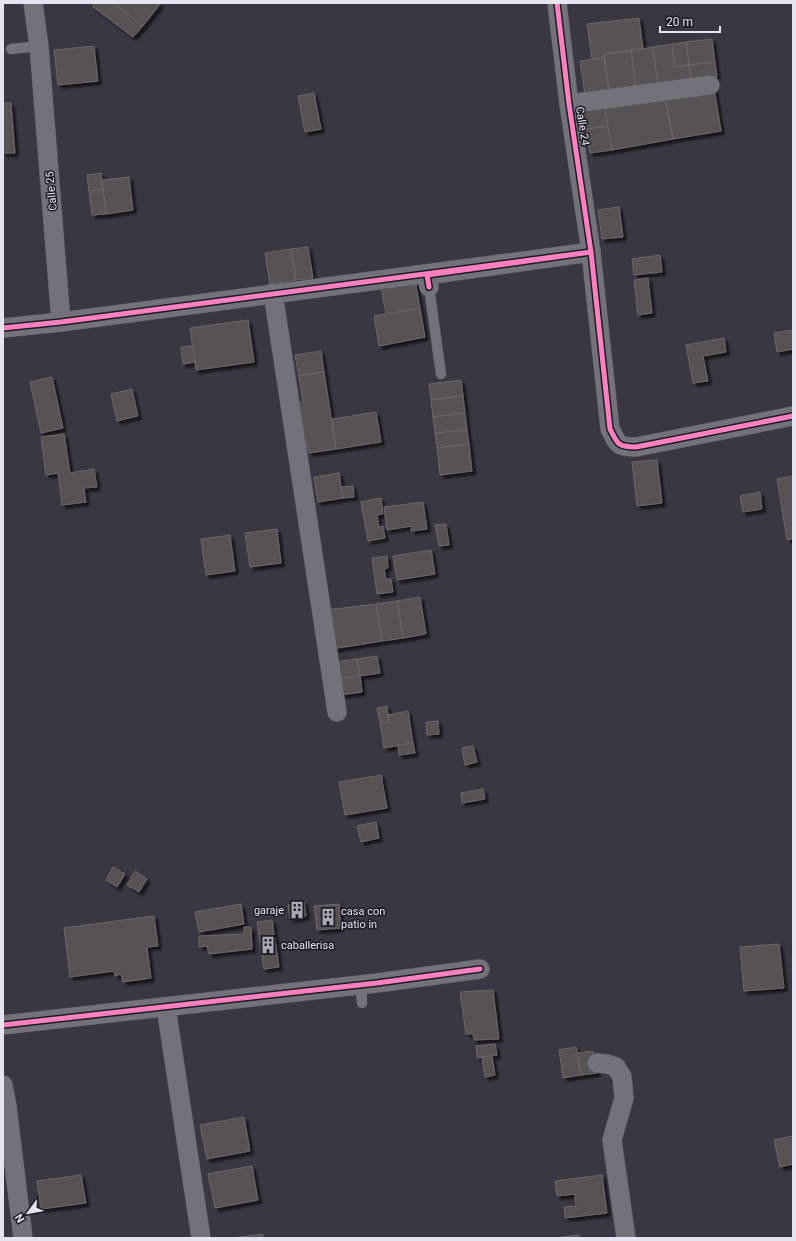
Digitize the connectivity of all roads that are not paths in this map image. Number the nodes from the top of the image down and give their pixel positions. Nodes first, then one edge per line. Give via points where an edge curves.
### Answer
1 (33, 3) edge
2 (557, 3) edge
3 (39, 46) junction
4 (11, 49) dead end
5 (710, 85) dead end
6 (569, 104) junction
7 (592, 252) junction
8 (429, 287) joint
9 (273, 294) junction
10 (62, 322) junction
11 (3, 328) edge
12 (441, 374) dead end
13 (793, 416) edge
14 (337, 712) dead end
15 (480, 969) dead end
16 (362, 984) junction
17 (362, 1003) dead end
18 (166, 1007) junction
19 (3, 1025) edge
20 (597, 1063) dead end
21 (3, 1085) edge
22 (5, 1106) edge
23 (23, 1238) edge
24 (201, 1238) edge
25 (626, 1238) edge

1 - 3 street, Calle 25
2 - 6 street, Calle 24
3 - 4 lane
3 - 10 street, Calle 25
5 - 6 street
6 - 7 street, Calle 24
7 - 8 street via 427,275
7 - 9 street
7 - 13 street, Calle 24 via 610,429 617,444 623,447 636,447
8 - 12 lane
9 - 10 street
9 - 14 street
10 - 11 street
15 - 16 street
16 - 17 lane
16 - 18 street
18 - 19 street
18 - 24 street
20 - 25 street via 616,1067 622,1077 624,1098 612,1140
21 - 22 street
22 - 23 street

